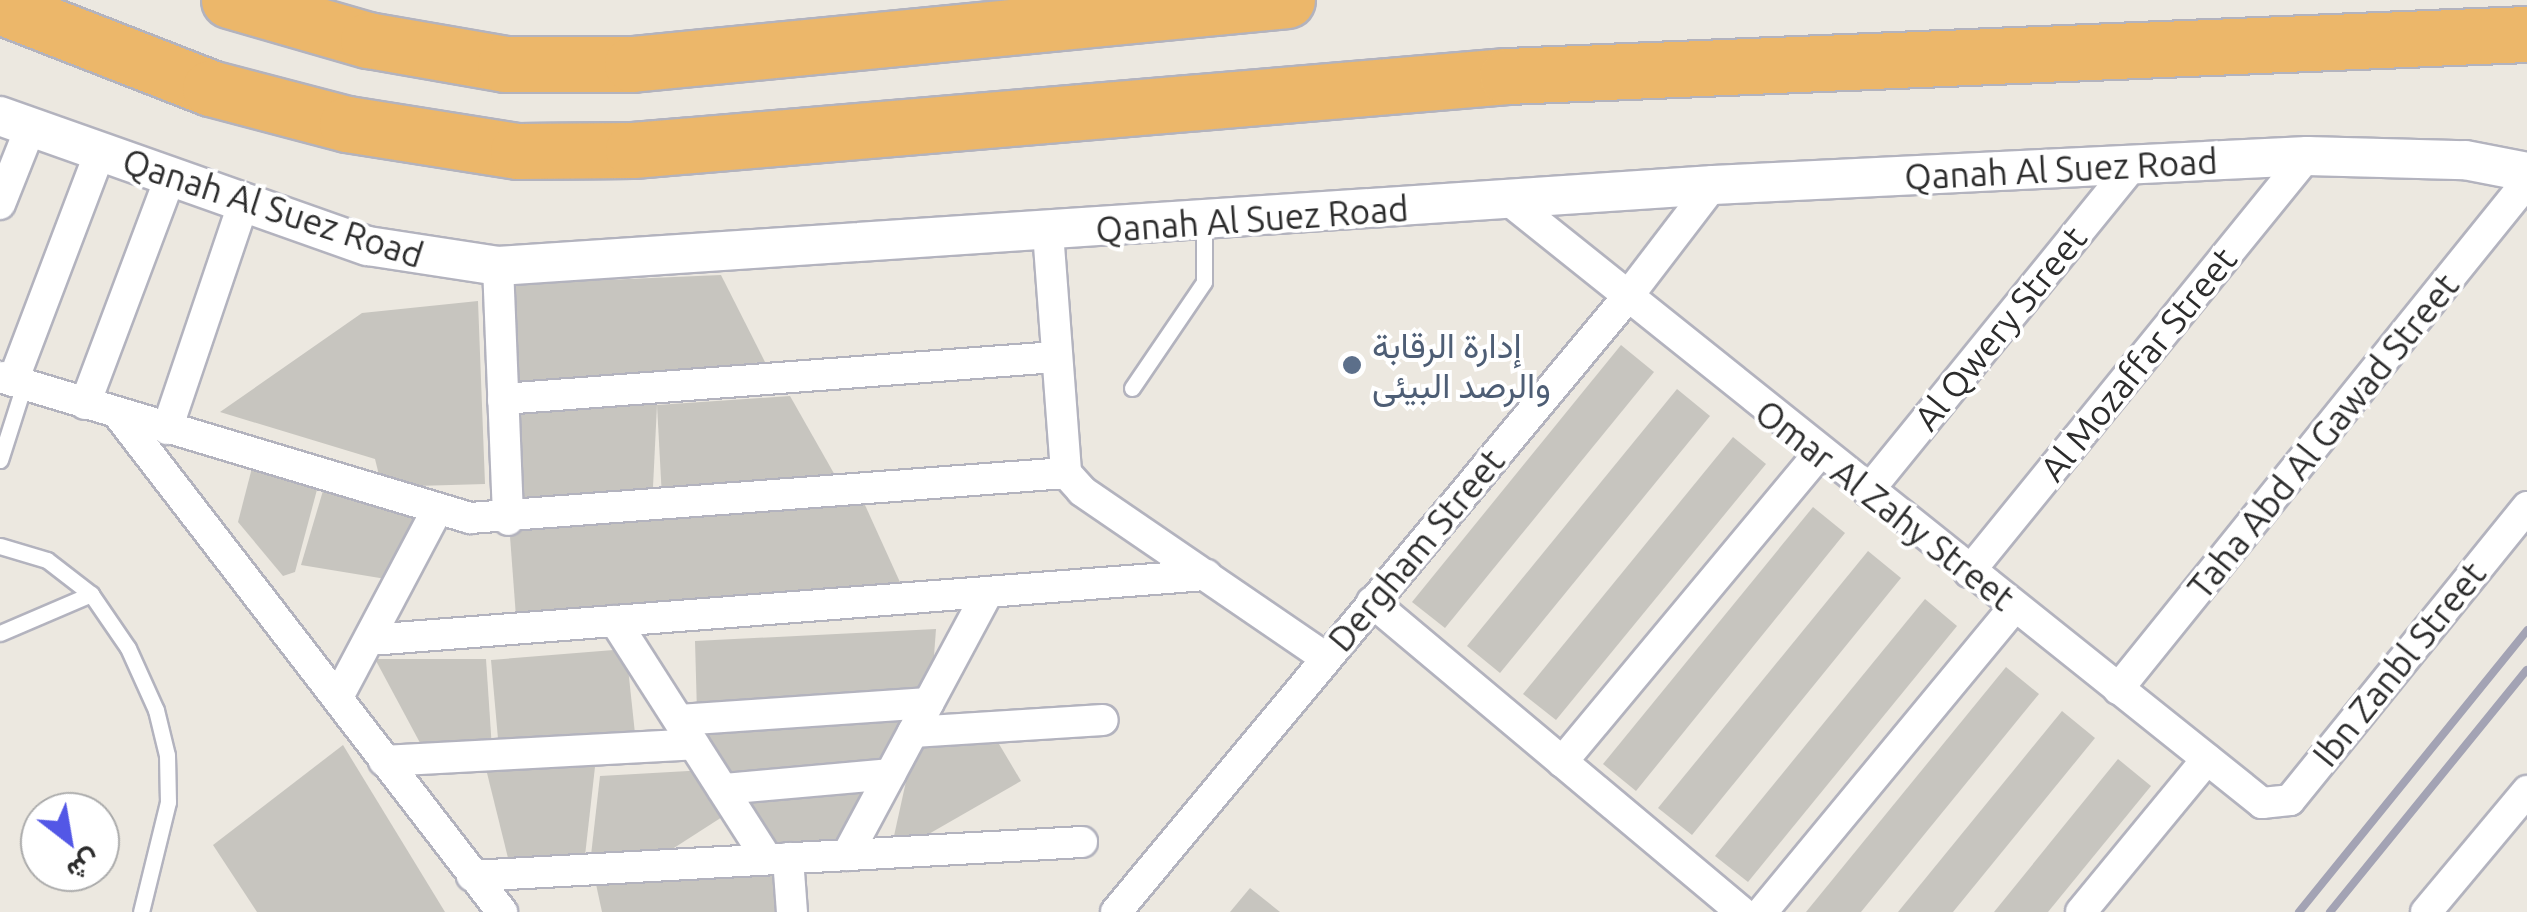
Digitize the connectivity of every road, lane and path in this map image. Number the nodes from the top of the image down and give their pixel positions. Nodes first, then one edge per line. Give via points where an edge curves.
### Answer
1 (230, 0) edge
2 (1286, 0) edge
3 (0, 6) edge
4 (2527, 34) edge
5 (2414, 42) junction
6 (2527, 68) edge
7 (16, 121) edge
8 (100, 152) junction
9 (2306, 156) junction
10 (2133, 165) junction
11 (2527, 172) edge
12 (171, 175) junction
13 (2527, 182) edge
14 (1713, 185) junction
15 (244, 202) junction
16 (1511, 202) junction
17 (0, 204) edge
18 (1204, 222) junction
19 (1048, 232) junction
20 (498, 266) junction
21 (1625, 300) junction
22 (1055, 357) junction
23 (12, 381) edge
24 (1132, 388) dead end
25 (503, 399) junction
26 (85, 404) junction
27 (118, 414) junction
28 (166, 429) junction
29 (1819, 453) junction
30 (0, 460) edge
31 (1066, 473) junction
32 (1868, 492) junction
33 (2527, 506) edge
34 (436, 512) junction
35 (508, 520) junction
36 (0, 546) edge
37 (1970, 572) junction
38 (1206, 574) junction
39 (988, 592) junction
40 (91, 594) junction
41 (1372, 602) junction
42 (2014, 607) junction
43 (616, 621) junction
44 (0, 633) edge
45 (370, 640) junction
46 (1326, 658) junction
47 (2118, 689) junction
48 (338, 697) junction
49 (928, 703) junction
50 (1104, 720) dead end
51 (686, 732) junction
52 (913, 732) junction
53 (2207, 759) junction
54 (384, 761) junction
55 (1562, 762) junction
56 (890, 774) junction
57 (723, 789) junction
58 (2527, 791) edge
59 (2262, 803) joint
60 (1082, 842) dead end
61 (848, 855) junction
62 (778, 859) junction
63 (472, 876) junction
64 (141, 912) edge
65 (502, 912) edge
66 (792, 912) edge
67 (1116, 912) edge
68 (1742, 912) edge
69 (1762, 912) edge
70 (2081, 912) edge
71 (2426, 912) edge

1 - 2 highway via 368,40 504,64 614,64
3 - 5 highway via 227,92 347,124 518,150 632,150 1507,76
4 - 5 highway
5 - 6 highway
7 - 8 street, Qanah Al Suez Road
7 - 17 street
8 - 12 street, Qanah Al Suez Road
8 - 23 street
9 - 10 street, Qanah Al Suez Road
9 - 11 street, Qanah Al Suez Road via 2465,160
9 - 37 street, Al Mozaffar Street
10 - 14 street, Qanah Al Suez Road
10 - 32 street, Al Qwery Street
12 - 15 street, Qanah Al Suez Road
12 - 26 street
13 - 47 street, Taha Abd Al Gawad Street
14 - 16 street, Qanah Al Suez Road
14 - 21 street, Dergham Street
15 - 20 street, Qanah Al Suez Road via 368,246
15 - 28 street
16 - 18 street, Qanah Al Suez Road
16 - 21 street, Omar Al Zahy Street
18 - 19 street, Qanah Al Suez Road
18 - 24 lane via 1204,282
19 - 20 street, Qanah Al Suez Road
19 - 22 street
20 - 25 street
21 - 29 street, Omar Al Zahy Street
21 - 41 street, Dergham Street
22 - 25 street
22 - 31 street
23 - 26 street
23 - 30 lane
25 - 35 street
26 - 27 street
27 - 28 street
27 - 48 street
28 - 34 street
29 - 32 street, Omar Al Zahy Street
29 - 55 street
31 - 35 street
31 - 38 street via 1082,491
32 - 37 street, Omar Al Zahy Street
33 - 59 street, Ibn Zanbl Street via 2290,800
34 - 35 street
34 - 45 street
36 - 40 lane via 47,560
37 - 42 street, Omar Al Zahy Street
38 - 39 street
38 - 46 street
39 - 43 street
39 - 49 street
40 - 44 lane
40 - 64 lane via 128,648 167,756 168,802
41 - 46 street, Dergham Street
41 - 55 street
42 - 47 street, Omar Al Zahy Street
42 - 69 street
43 - 45 street
43 - 51 street
45 - 48 street
46 - 67 street, Dergham Street
47 - 53 street, Omar Al Zahy Street
48 - 54 street
49 - 51 street
49 - 52 street
50 - 52 street
51 - 54 street
51 - 57 street
52 - 56 street
53 - 59 street, Omar Al Zahy Street
53 - 70 street
54 - 63 street
55 - 68 street
56 - 57 street
56 - 61 street
57 - 62 street
58 - 71 street
60 - 61 street
61 - 62 street
62 - 63 street
62 - 66 street
63 - 65 street

